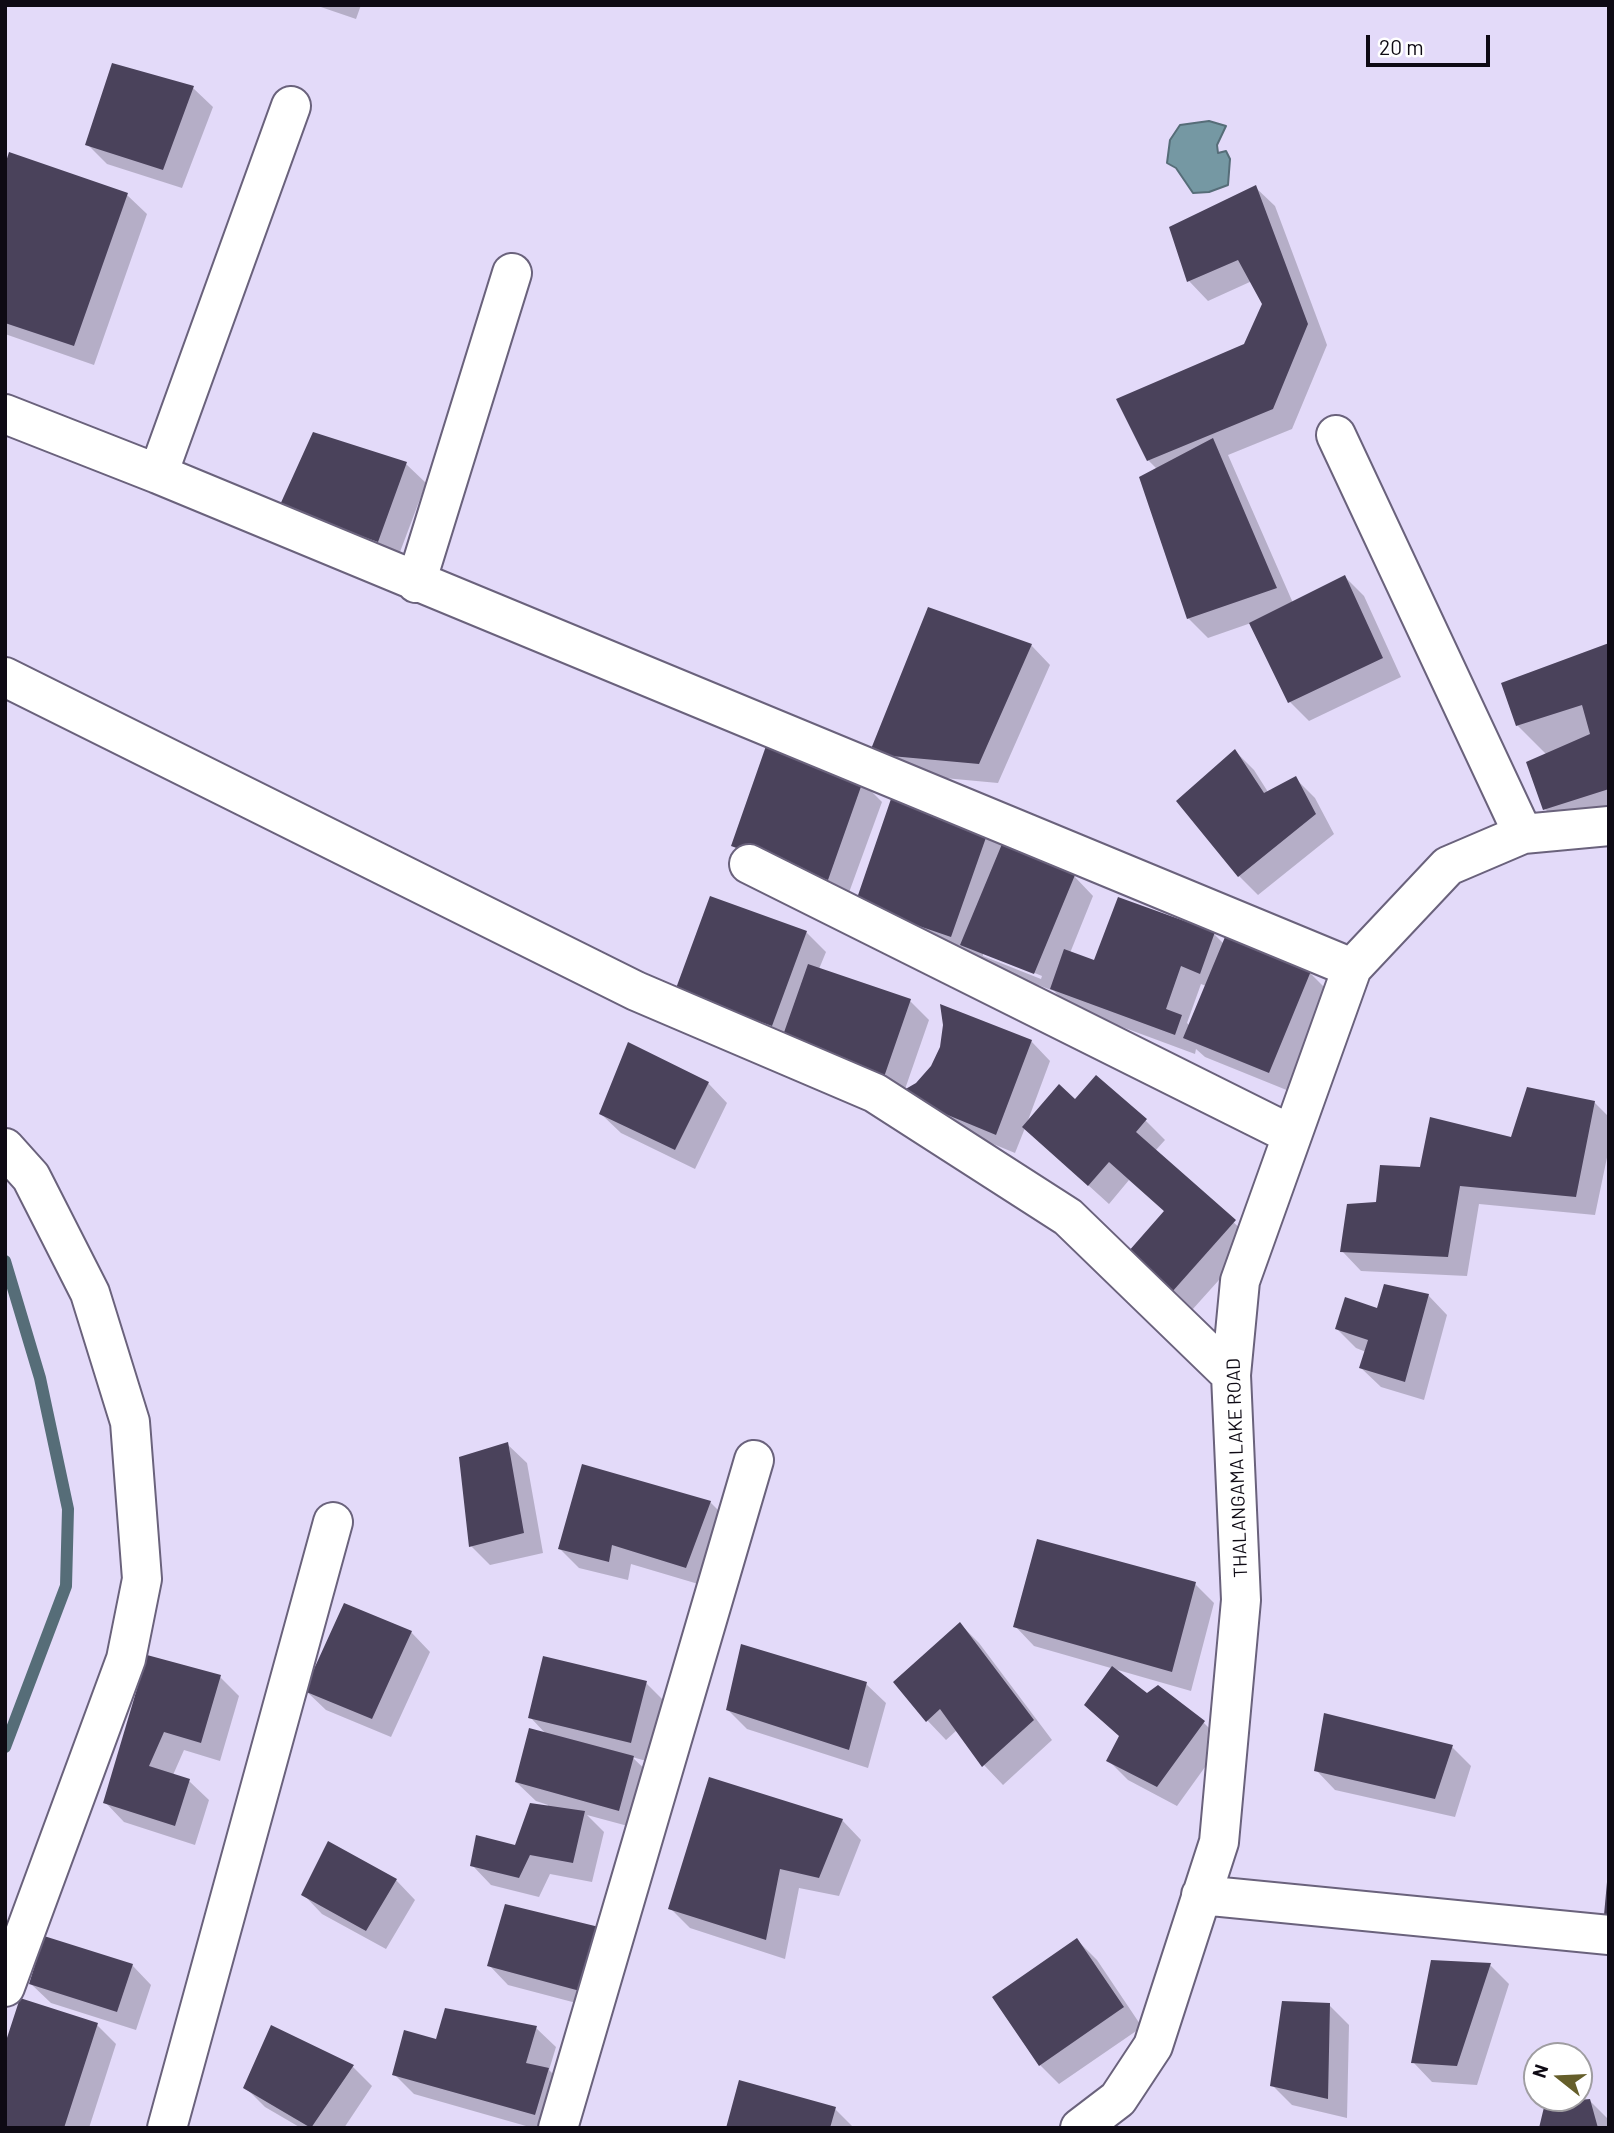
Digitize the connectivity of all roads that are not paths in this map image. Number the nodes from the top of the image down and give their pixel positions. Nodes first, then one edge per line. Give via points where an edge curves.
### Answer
1 (291, 106) dead end
2 (512, 272) dead end
3 (5, 414) edge
4 (1336, 435) dead end
5 (158, 474) junction
6 (416, 583) junction
7 (5, 677) edge
8 (1609, 826) edge
9 (1523, 834) junction
10 (750, 864) dead end
11 (1352, 968) junction
12 (1292, 1135) junction
13 (5, 1148) edge
14 (1231, 1376) junction
15 (754, 1460) dead end
16 (333, 1522) dead end
17 (1202, 1895) junction
18 (1609, 1935) edge
19 (5, 1987) edge
20 (167, 2128) edge
21 (558, 2128) edge
22 (1080, 2128) edge

1 - 5 street
2 - 6 street
3 - 5 street
4 - 9 street
5 - 6 street
6 - 11 street
7 - 14 street via 636,991 875,1093 1068,1217
8 - 9 street, THALANGAMA LAKE ROAD
9 - 11 street, THALANGAMA LAKE ROAD via 1448,866
10 - 12 street
11 - 12 street, THALANGAMA LAKE ROAD
12 - 14 street, THALANGAMA LAKE ROAD via 1240,1281
13 - 19 street via 31,1177 90,1293 130,1422 142,1579 126,1659
14 - 17 street, THALANGAMA LAKE ROAD via 1241,1600 1219,1842
15 - 21 street
16 - 20 street
17 - 18 street
17 - 22 street, THALANGAMA LAKE ROAD via 1153,2046 1118,2099

